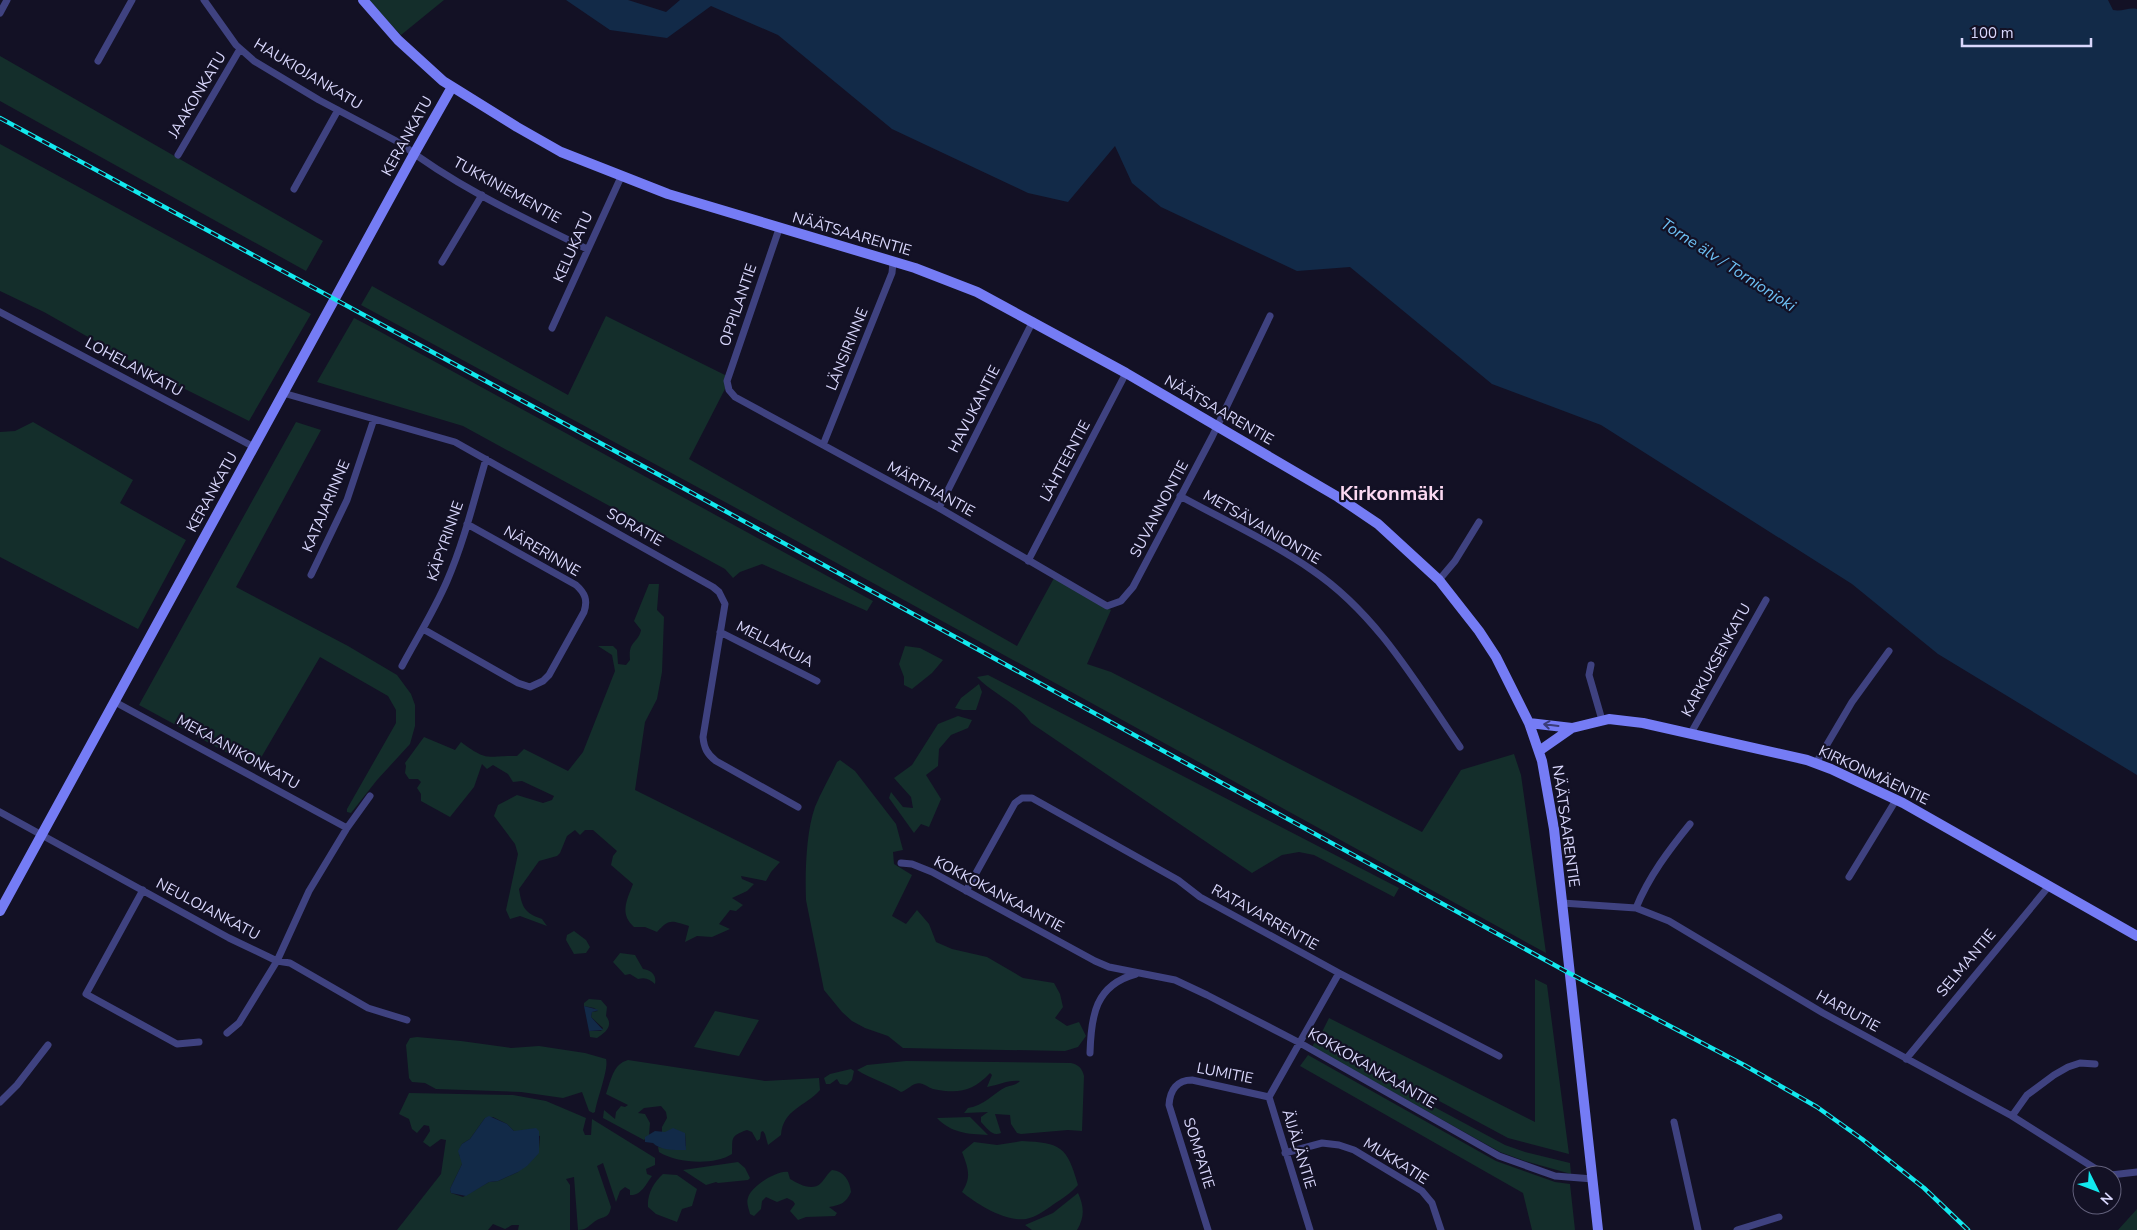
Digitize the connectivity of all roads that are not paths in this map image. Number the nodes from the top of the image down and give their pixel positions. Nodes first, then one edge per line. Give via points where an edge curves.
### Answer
1 (7, 0) edge
2 (132, 0) edge
3 (204, 0) edge
4 (363, 0) edge
5 (0, 13) edge
6 (240, 49) junction
7 (98, 61) dead end
8 (452, 87) junction
9 (338, 110) junction
10 (414, 154) junction
11 (178, 155) dead end
12 (621, 177) junction
13 (294, 189) dead end
14 (482, 195) junction
15 (779, 229) junction
16 (587, 249) junction
17 (442, 262) dead end
18 (893, 262) junction
19 (0, 312) edge
20 (1270, 316) dead end
21 (1033, 321) junction
22 (552, 328) dead end
23 (1126, 373) junction
24 (729, 390) joint
25 (283, 393) junction
26 (374, 419) junction
27 (1217, 426) junction
28 (823, 445) junction
29 (254, 447) junction
30 (486, 459) junction
31 (1180, 496) junction
32 (939, 508) junction
33 (1480, 522) dead end
34 (467, 524) junction
35 (1028, 561) junction
36 (311, 575) dead end
37 (1439, 580) junction
38 (1766, 600) dead end
39 (1122, 601) joint
40 (423, 629) junction
41 (720, 632) junction
42 (1889, 651) dead end
43 (1591, 665) dead end
44 (402, 666) dead end
45 (817, 681) dead end
46 (115, 702) junction
47 (1602, 720) junction
48 (1529, 723) junction
49 (1572, 728) junction
50 (1691, 734) junction
51 (1460, 748) dead end
52 (1539, 751) junction
53 (1816, 763) junction
54 (370, 796) dead end
55 (1896, 800) junction
56 (798, 807) dead end
57 (0, 812) edge
58 (1690, 824) dead end
59 (347, 828) junction
60 (42, 835) junction
61 (901, 863) dead end
62 (1849, 877) dead end
63 (2049, 886) junction
64 (142, 890) junction
65 (966, 891) junction
66 (1562, 903) junction
67 (1636, 908) junction
68 (0, 911) edge
69 (2137, 936) edge
70 (277, 961) junction
71 (1139, 973) junction
72 (1339, 973) junction
73 (407, 1020) dead end
74 (227, 1032) dead end
75 (199, 1042) dead end
76 (1300, 1043) junction
77 (48, 1045) dead end
78 (1090, 1054) dead end
79 (1499, 1056) dead end
80 (1906, 1058) junction
81 (2095, 1064) dead end
82 (1176, 1085) joint
83 (1269, 1097) junction
84 (0, 1102) edge
85 (2012, 1116) junction
86 (1674, 1122) dead end
87 (1286, 1153) junction
88 (2090, 1165) edge
89 (2137, 1172) edge
90 (2122, 1174) edge
91 (1593, 1179) junction
92 (1779, 1217) dead end
93 (1208, 1230) edge
94 (1310, 1230) edge
95 (1441, 1230) edge
96 (1598, 1230) edge
97 (1698, 1230) edge
98 (1737, 1230) edge

1 - 5 street
2 - 7 street
3 - 6 street, HAUKIOJANKATU
4 - 8 street, NÄÄTSAARENTIE via 419,60
6 - 9 street, HAUKIOJANKATU via 268,70
6 - 11 street, JAAKONKATU
8 - 10 street, KERANKATU
8 - 12 street, NÄÄTSAARENTIE via 561,152
9 - 10 street, HAUKIOJANKATU via 400,143
9 - 13 street
10 - 14 street, TUKKINIEMENTIE
10 - 25 street, KERANKATU
12 - 15 street, NÄÄTSAARENTIE
12 - 16 street, KELUKATU
14 - 16 street, TUKKINIEMENTIE
14 - 17 street
15 - 18 street, NÄÄTSAARENTIE
15 - 24 street, OPPILANTIE via 727,381
16 - 22 street, KELUKATU
18 - 21 street, NÄÄTSAARENTIE via 960,285
18 - 28 street, LÄNSIRINNE via 892,273
19 - 29 street, LOHELANKATU
20 - 27 street, SUVANNONTIE
21 - 23 street, NÄÄTSAARENTIE
21 - 32 street, HAVUKANTIE
23 - 27 street, NÄÄTSAARENTIE
23 - 35 street, LÄHTEENTIE
24 - 28 street, MÄRTHANTIE via 735,397
25 - 26 street, SORATIE
25 - 29 street, KERANKATU
26 - 30 street, SORATIE via 455,442
26 - 36 street, KATAJARINNE via 347,500
27 - 31 street, SUVANNONTIE
27 - 37 street, NÄÄTSAARENTIE via 1338,496 1378,524
28 - 32 street, MÄRTHANTIE
29 - 46 street, KERANKATU
30 - 34 street, KÄPYRINNE
30 - 41 street, SORATIE via 720,592 725,604
31 - 39 street, SUVANNONTIE via 1133,587
31 - 51 street, METSÄVAINIONTIE via 1314,571 1348,600 1389,643
32 - 35 street, MÄRTHANTIE
33 - 37 street via 1455,562
34 - 40 street, KÄPYRINNE via 448,579
34 - 40 street, NÄRERINNE via 576,585 585,595 584,612 549,675 534,686 518,682
35 - 39 street, MÄRTHANTIE via 1108,606
37 - 48 street, NÄÄTSAARENTIE via 1496,657
38 - 50 street, KARKUKSENKATU
40 - 44 street, KÄPYRINNE
41 - 45 street, MELLAKUJA
41 - 56 street, SORATIE via 704,746 716,762
42 - 53 street via 1852,702
43 - 47 street via 1589,675
46 - 59 street, MEKAANIKONKATU
46 - 60 street, KERANKATU
47 - 49 street, KIRKONMÄENTIE
47 - 50 street, KIRKONMÄENTIE via 1642,723
49 -> 48 street, KIRKONMÄENTIE
48 - 52 street, NÄÄTSAARENTIE
49 - 52 street, KIRKONMÄENTIE
50 - 53 street, KIRKONMÄENTIE
52 - 66 street, NÄÄTSAARENTIE via 1552,812
53 - 55 street, KIRKONMÄENTIE
54 - 59 street
55 - 62 street
55 - 63 street, KIRKONMÄENTIE
57 - 60 street, NEULOJANKATU
58 - 67 street via 1655,870
59 - 70 street via 309,891
60 - 64 street, NEULOJANKATU
60 - 68 street, KERANKATU
61 - 65 street, KOKKOKANKAANTIE via 932,872
63 - 69 street, KIRKONMÄENTIE
63 - 80 street, SELMANTIE
64 - 70 street, NEULOJANKATU
64 - 75 street via 86,994 177,1044
65 - 71 street, KOKKOKANKAANTIE via 1095,961
65 - 72 street, RATAVARRENTIE via 1015,803 1022,798 1032,798 1178,880 1200,897
66 - 67 street, HARJUTIE
66 - 91 street, NÄÄTSAARENTIE
67 - 80 street, HARJUTIE via 1669,921 1823,1013
70 - 73 street, NEULOJANKATU via 290,963 368,1008
70 - 74 street via 239,1023
71 - 76 street, KOKKOKANKAANTIE via 1175,980
71 - 78 street via 1108,988 1099,1000 1090,1025
72 - 76 street, ÄIJÄLÄNTIE
72 - 79 street, RATAVARRENTIE
76 - 83 street, ÄIJÄLÄNTIE
76 - 91 street, KOKKOKANKAANTIE via 1498,1156 1555,1176
77 - 84 street
80 - 85 street, HARJUTIE
81 - 85 street via 2080,1063 2054,1075 2027,1095
82 - 83 street, LUMITIE via 1192,1080
82 - 93 street, SOMPATIE via 1169,1105
83 - 87 street, ÄIJÄLÄNTIE
85 - 88 street, HARJUTIE
86 - 97 street
87 - 94 street, ÄIJÄLÄNTIE
87 - 95 street, MUKKATIE via 1322,1143 1354,1150 1422,1191 1432,1203
89 - 90 street
91 - 96 street, NÄÄTSAARENTIE
92 - 98 street

